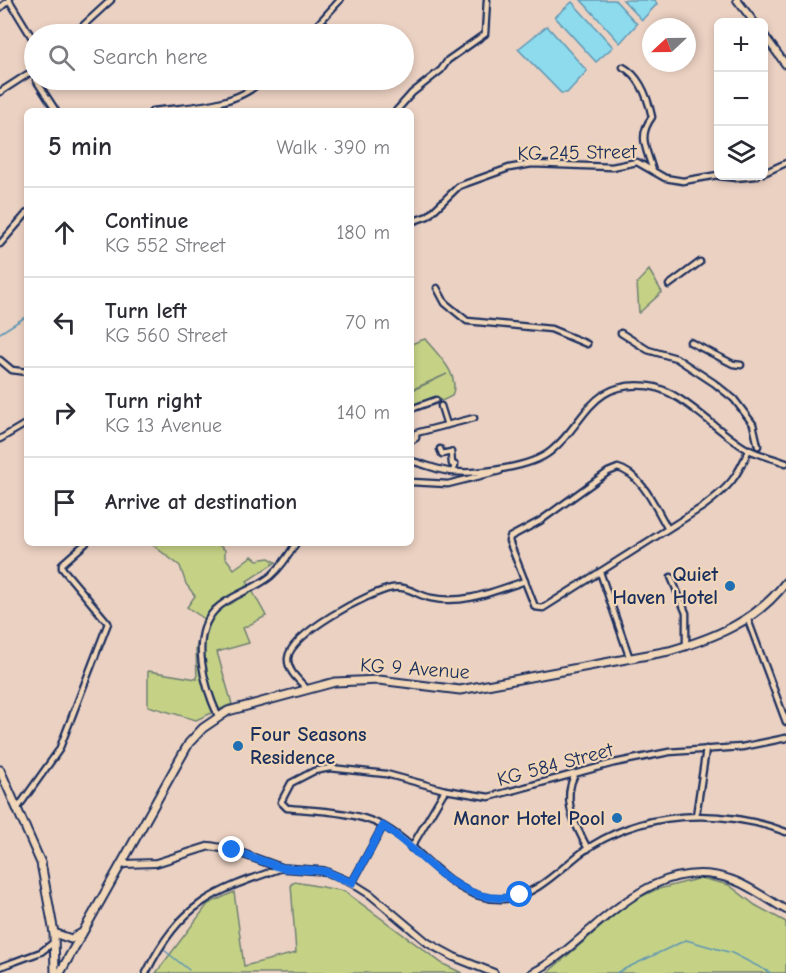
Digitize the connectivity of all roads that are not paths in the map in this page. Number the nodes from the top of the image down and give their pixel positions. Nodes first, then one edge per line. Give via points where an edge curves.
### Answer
1 (9, 0) edge
2 (111, 0) edge
3 (340, 0) edge
4 (487, 0) edge
5 (737, 0) edge
6 (0, 8) edge
7 (751, 18) edge
8 (85, 24) edge
9 (318, 24) edge
10 (24, 25) edge
11 (768, 40) edge
12 (786, 65) edge
13 (623, 66) dead end
14 (24, 80) edge
15 (43, 90) edge
16 (248, 90) edge
17 (0, 92) edge
18 (54, 108) edge
19 (170, 108) edge
20 (399, 108) edge
21 (786, 163) edge
22 (653, 171) junction
23 (768, 171) edge
24 (714, 176) edge
25 (24, 216) edge
26 (414, 221) edge
27 (0, 244) edge
28 (700, 262) dead end
29 (669, 285) dead end
30 (436, 288) dead end
31 (621, 333) dead end
32 (690, 342) dead end
33 (587, 344) dead end
34 (0, 360) edge
35 (741, 365) dead end
36 (24, 372) edge
37 (436, 400) dead end
38 (441, 406) dead end
39 (414, 408) edge
40 (474, 418) dead end
41 (24, 425) edge
42 (447, 425) junction
43 (0, 439) edge
44 (414, 439) edge
45 (758, 446) dead end
46 (440, 449) dead end
47 (748, 449) junction
48 (414, 462) edge
49 (786, 463) edge
50 (500, 471) junction
51 (453, 472) junction
52 (414, 482) edge
53 (668, 529) junction
54 (83, 546) edge
55 (294, 546) edge
56 (600, 572) junction
57 (671, 577) dead end
58 (525, 581) junction
59 (786, 582) edge
60 (748, 620) junction
61 (686, 646) junction
62 (630, 659) junction
63 (306, 688) junction
64 (218, 716) junction
65 (786, 722) edge
66 (786, 738) edge
67 (706, 749) junction
68 (0, 770) edge
69 (575, 774) junction
70 (445, 790) junction
71 (17, 809) junction
72 (696, 816) junction
73 (383, 826) junction
74 (786, 832) edge
75 (411, 848) junction
76 (588, 849) junction
77 (123, 864) junction
78 (282, 868) junction
79 (352, 883) junction
80 (786, 910) edge
81 (84, 930) junction
82 (54, 933) junction
83 (54, 942) junction
84 (55, 954) junction
85 (66, 962) junction
86 (0, 967) edge
87 (55, 973) edge
88 (60, 973) edge
89 (146, 973) edge
90 (494, 973) edge
91 (532, 973) edge

1 - 6 street
1 - 10 street
2 - 8 street
3 - 9 street
4 - 20 street via 485,34 448,60
5 - 7 street
11 - 12 street
13 - 22 street via 642,87 651,110 643,137
14 - 17 street
15 - 18 street
16 - 19 street via 229,98
21 - 23 street
22 - 24 street, KG 245 Street via 683,181
22 - 26 street, KG 245 Street via 637,162 612,167 532,164 509,168 459,186 428,216
25 - 27 street
28 - 29 street
30 - 33 street via 445,303 467,321 551,329
31 - 45 street via 648,350 676,358 734,399 753,424
32 - 35 street
34 - 36 street via 12,370
37 - 39 street
38 - 42 street
40 - 42 street
41 - 43 street
42 - 44 street via 417,433
46 - 51 street via 442,454 451,452
47 - 49 street
47 - 50 street via 661,390 632,386 597,397 550,452
47 - 53 street via 731,484
48 - 51 street
50 - 51 street
50 - 52 street via 448,484
53 - 56 street
53 - 58 street via 632,476 621,468 613,469 510,537
54 - 71 street via 62,568 108,623 107,632 59,750
55 - 64 street via 270,577 225,603 211,617 201,664
56 - 58 street via 540,609 535,607
56 - 62 street
57 - 61 street via 686,613
58 - 63 street via 464,599 433,599 400,587 391,588 354,603 293,645 288,658 290,669
59 - 60 main road, KG 9 Avenue
60 - 61 main road, KG 9 Avenue
60 - 65 street
61 - 62 main road, KG 9 Avenue
62 - 63 main road, KG 9 Avenue via 460,690 355,679
63 - 64 main road, KG 9 Avenue
64 - 77 main road, KG 9 Avenue via 189,743
66 - 67 street, KG 584 Street
67 - 69 street, KG 584 Street via 669,752
67 - 72 street
68 - 71 main road
69 - 70 street, KG 584 Street via 489,797
69 - 76 street via 568,803
70 - 73 street, KG 584 Street via 386,774 330,768 291,783 282,797 283,806 361,818
70 - 75 street
71 - 82 main road via 41,863
72 - 74 street via 735,818
72 - 76 street via 613,833
73 - 75 street
73 - 79 street
75 - 76 street via 457,885 492,899 506,899 536,888
77 - 78 street via 156,863 210,846
77 - 81 main road, KG 9 Avenue
78 - 79 street via 324,871
78 - 89 street via 222,889 193,908 174,926
79 - 90 street via 428,943
80 - 91 street via 732,880 699,873 679,875 634,895
81 - 82 main road via 71,939
81 - 85 main road, KG 9 Avenue
82 - 83 main road
83 - 84 main road
83 - 86 street via 41,952
84 - 85 main road
84 - 87 main road
85 - 88 main road, KG 9 Avenue

